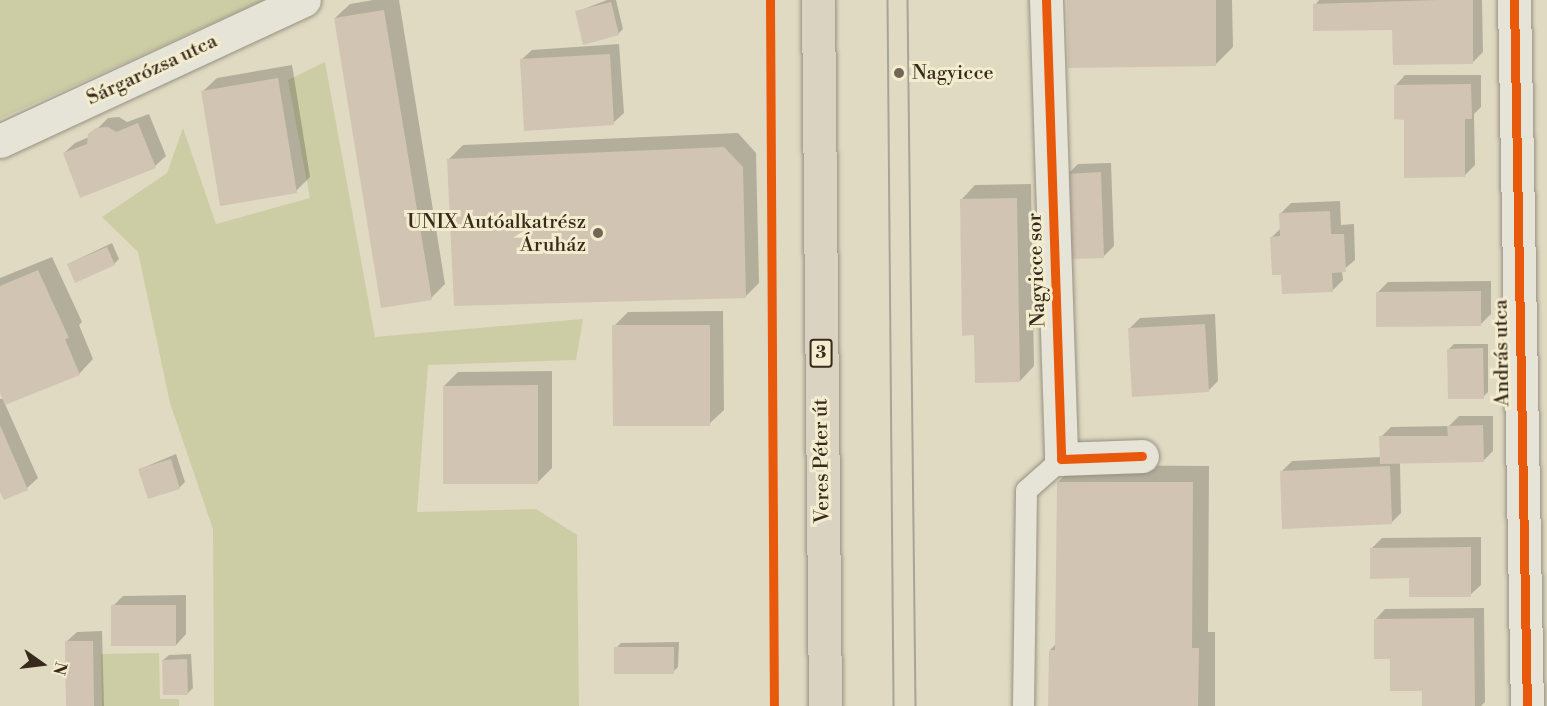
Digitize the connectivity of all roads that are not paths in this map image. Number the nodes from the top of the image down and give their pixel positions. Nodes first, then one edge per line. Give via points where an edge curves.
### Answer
1 (304, 0) edge
2 (818, 0) edge
3 (1046, 0) edge
4 (1514, 0) edge
5 (0, 141) edge
6 (1142, 456) dead end
7 (1061, 459) junction
8 (825, 706) edge
9 (1023, 706) edge
10 (1527, 706) edge

1 - 5 street, Sárgarózsa utca
2 - 8 main road, Veres Péter út / 3
3 - 7 street, Nagyicce sor
4 - 10 street, András utca
6 - 7 street
7 - 9 lane via 1026,490

